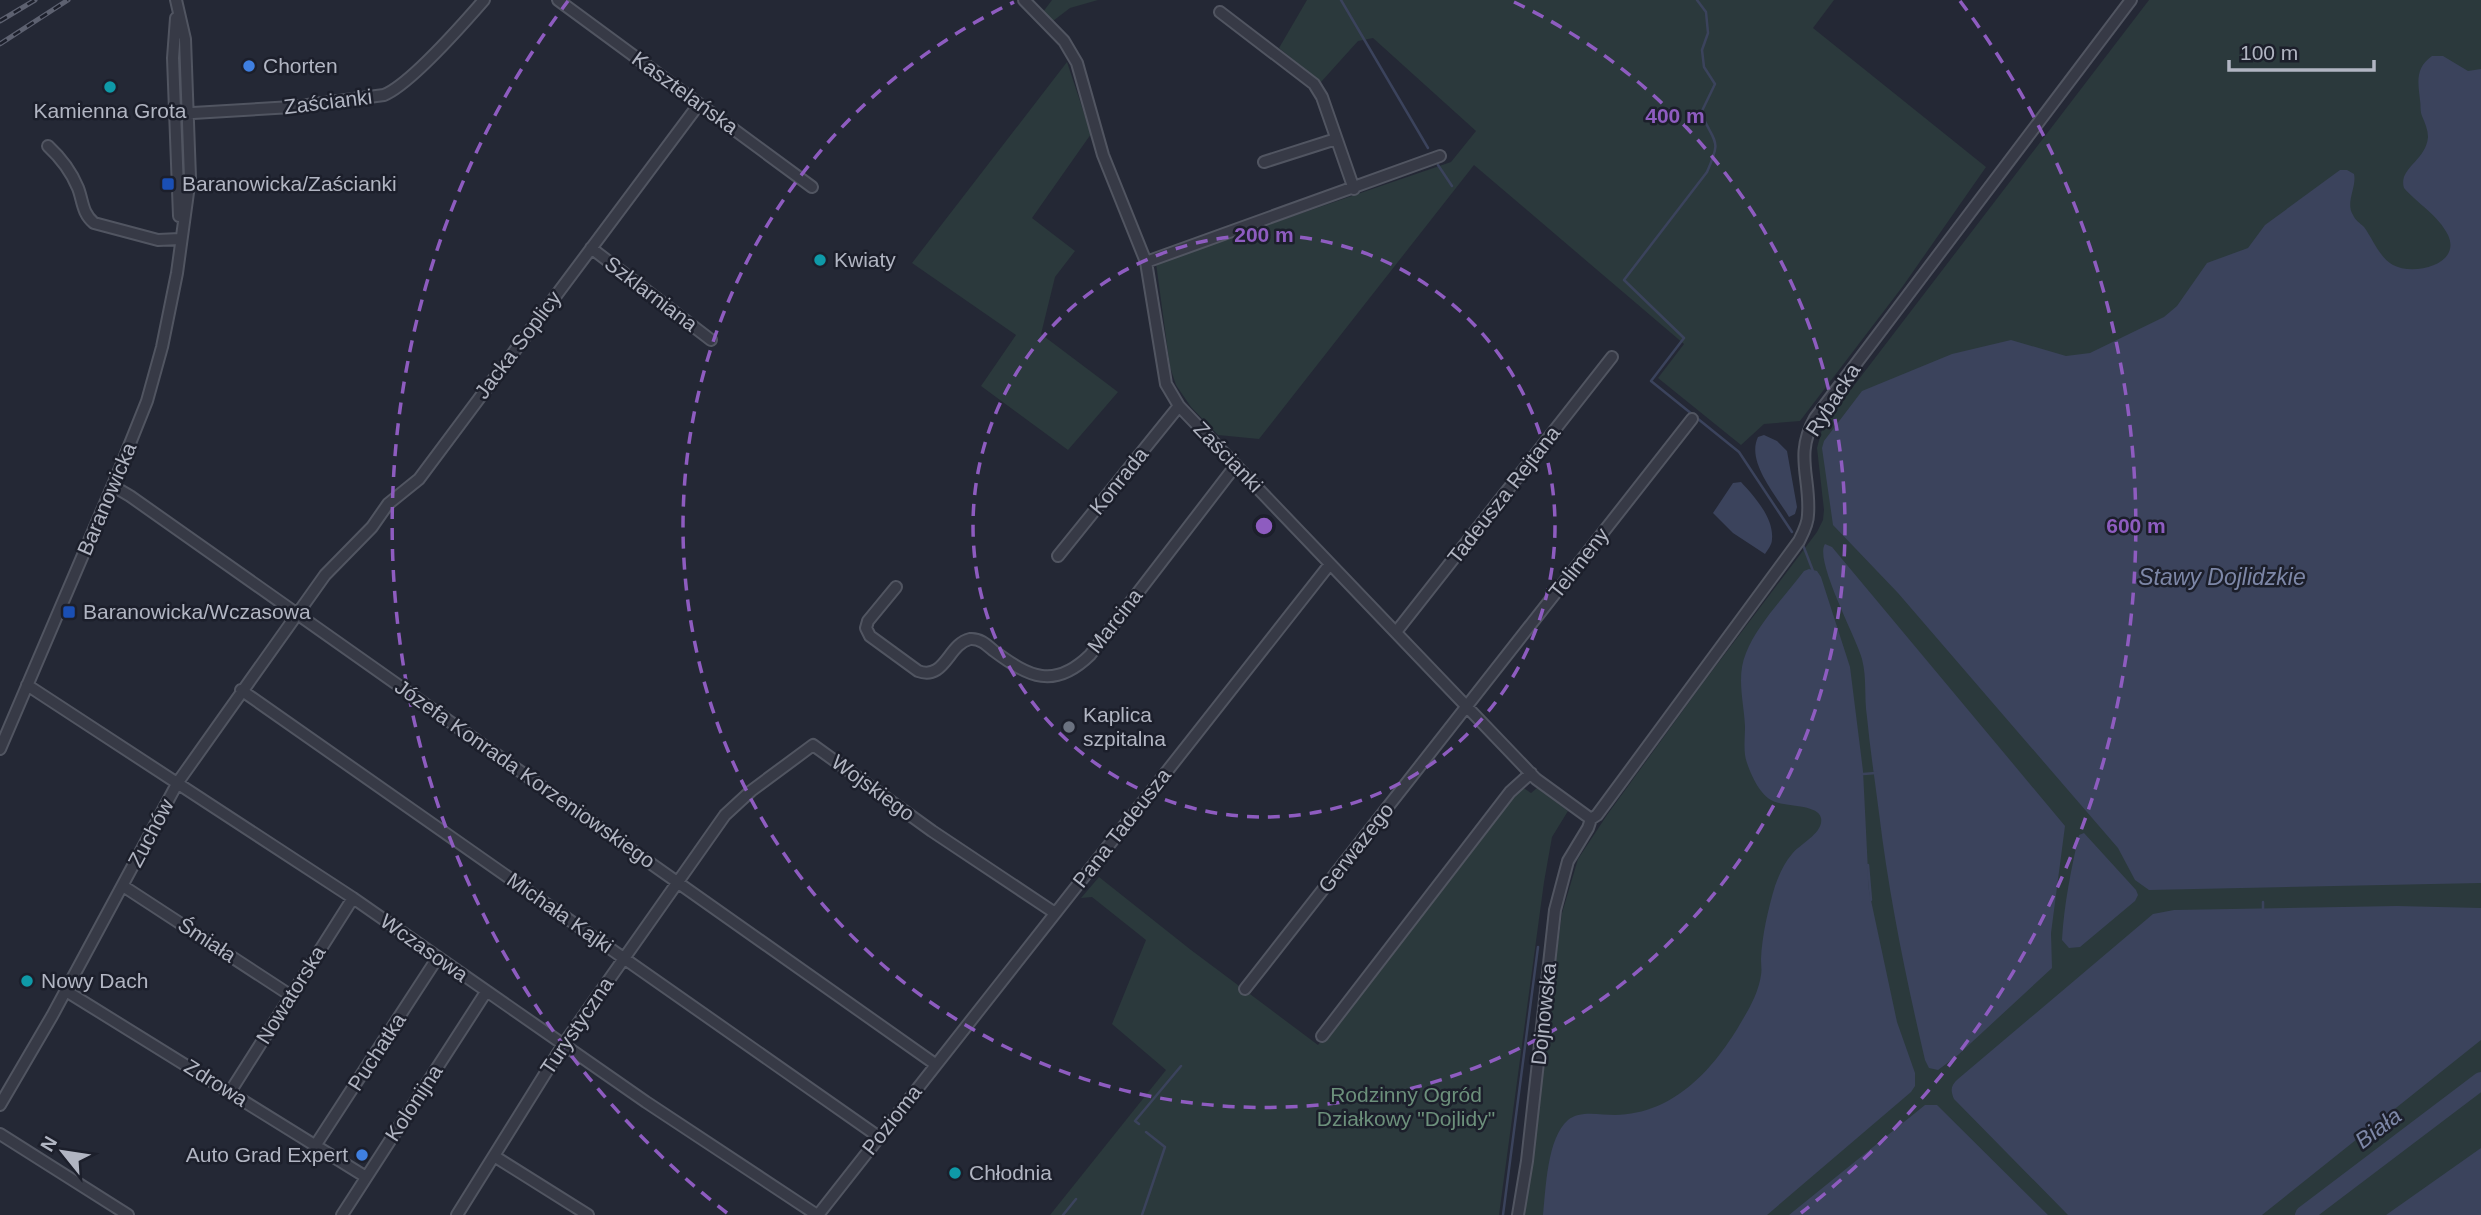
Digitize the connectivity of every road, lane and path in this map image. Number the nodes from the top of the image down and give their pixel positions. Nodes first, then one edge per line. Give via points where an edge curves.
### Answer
1 (484, 0) edge
2 (558, 0) edge
3 (1024, 0) edge
4 (2131, 0) edge
5 (176, 4) edge
6 (1220, 12) dead end
7 (699, 104) junction
8 (176, 114) junction
9 (188, 114) junction
10 (1336, 139) junction
11 (48, 146) dead end
12 (1440, 156) dead end
13 (1264, 162) dead end
14 (811, 187) dead end
15 (1354, 189) junction
16 (180, 239) junction
17 (591, 248) junction
18 (1146, 262) junction
19 (711, 340) dead end
20 (1612, 357) dead end
21 (1179, 406) junction
22 (1692, 419) dead end
23 (1236, 465) junction
24 (113, 486) junction
25 (1058, 556) dead end
26 (1330, 564) junction
27 (325, 575) joint
28 (896, 587) dead end
29 (296, 614) junction
30 (1396, 632) junction
31 (27, 685) junction
32 (242, 690) junction
33 (1467, 707) junction
34 (0, 749) edge
35 (1531, 773) junction
36 (178, 782) junction
37 (1591, 819) junction
38 (705, 842) joint
39 (679, 881) junction
40 (123, 886) junction
41 (353, 898) junction
42 (1055, 913) junction
43 (438, 957) junction
44 (624, 958) junction
45 (1245, 989) dead end
46 (66, 991) junction
47 (486, 992) junction
48 (290, 995) junction
49 (965, 1025) joint
50 (1322, 1036) dead end
51 (563, 1045) junction
52 (935, 1064) junction
53 (230, 1092) junction
54 (0, 1105) edge
55 (0, 1133) edge
56 (879, 1137) junction
57 (315, 1146) junction
58 (494, 1156) junction
59 (366, 1177) junction
60 (128, 1215) edge
61 (342, 1215) edge
62 (457, 1215) edge
63 (589, 1215) edge
64 (817, 1215) edge
65 (1518, 1215) edge

1 - 9 street, Zaścianki via 406,80 384,95
2 - 7 street, Kasztelańska
3 - 18 street, Zaścianki via 1064,41 1077,63 1103,155
4 - 37 street, Rybacka via 1815,418 1803,448 1808,516 1798,541
5 - 8 street, Baranowicka
5 - 9 street, Baranowicka via 185,38
6 - 10 street via 1314,84
7 - 14 street, Kasztelańska
7 - 17 street, Jacka Soplicy
8 - 9 street, Zaścianki
8 - 16 street, Baranowicka
9 - 16 street, Baranowicka via 190,177
10 - 13 street
10 - 15 street
11 - 16 street via 65,163 86,217 94,223 158,240
12 - 15 street
15 - 18 street
16 - 24 street, Baranowicka via 162,347 147,401
17 - 19 street, Szklarniana
17 - 27 street, Jacka Soplicy via 419,479 388,504
18 - 21 street, Zaścianki via 1166,384
20 - 30 street, Tadeusza Rejtana
21 - 23 street, Zaścianki
21 - 25 street, Konrada
22 - 33 street, Telimeny
23 - 26 street, Zaścianki
23 - 28 street, Marcina via 1090,654 1062,674 1034,676 974,639 967,640 932,673 918,671 870,636 866,628
24 - 29 street, Józefa Konrada Korzeniowskiego
24 - 31 street, Baranowicka
26 - 30 street, Zaścianki
26 - 42 street, Pana Tadeusza
27 - 29 street, Zuchów
29 - 32 street, Zuchów
29 - 39 street, Józefa Konrada Korzeniowskiego
30 - 33 street, Zaścianki
31 - 34 street, Baranowicka
31 - 36 street, Wczasowa
32 - 36 street, Zuchów
32 - 44 street, Michała Kajki
33 - 35 street, Zaścianki
33 - 45 street, Gerwazego
35 - 37 street, Zaścianki
35 - 50 street via 1510,792
36 - 40 street, Zuchów
36 - 41 street, Wczasowa
37 - 65 street, Dojnowska via 1569,861 1555,910
38 - 39 street, Turystyczna
38 - 42 street, Wojskiego via 738,802 813,745
39 - 44 street, Turystyczna
39 - 52 street, Józefa Konrada Korzeniowskiego
40 - 46 street, Zuchów
40 - 48 street, Śmiała
41 - 43 street, Wczasowa
41 - 48 street, Nowatorska
42 - 49 street, Pana Tadeusza
43 - 47 street, Wczasowa
43 - 57 street, Puchatka
44 - 51 street, Turystyczna
44 - 56 street, Michała Kajki
46 - 53 street, Zdrowa
46 - 54 street, Zuchów
47 - 51 street, Wczasowa
47 - 59 street, Kolonijna
48 - 53 street, Nowatorska
49 - 52 street, Pozioma
51 - 58 street, Turystyczna
51 - 64 street, Wczasowa
52 - 56 street, Pozioma
53 - 57 street, Zdrowa
55 - 60 street
56 - 64 street, Pozioma
57 - 59 street, Zdrowa
58 - 62 street, Turystyczna
58 - 63 street
59 - 61 street, Kolonijna

